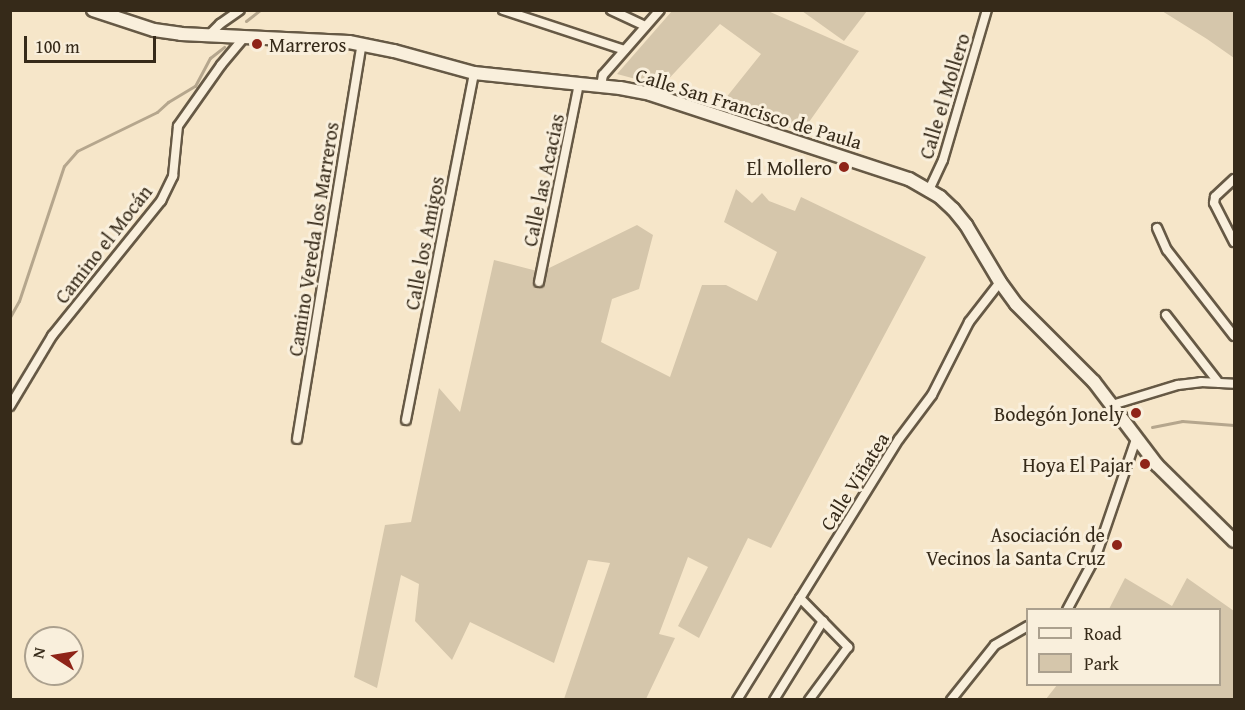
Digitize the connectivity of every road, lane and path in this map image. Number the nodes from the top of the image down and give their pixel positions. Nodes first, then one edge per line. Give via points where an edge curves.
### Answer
1 (93, 10) edge
2 (240, 10) edge
3 (503, 10) edge
4 (611, 10) edge
5 (660, 10) edge
6 (985, 11) edge
7 (646, 26) junction
8 (208, 36) junction
9 (244, 38) junction
10 (362, 44) junction
11 (625, 50) junction
12 (474, 74) junction
13 (579, 84) junction
14 (601, 86) junction
15 (1234, 180) edge
16 (929, 190) junction
17 (1157, 228) dead end
18 (1234, 242) edge
19 (539, 282) dead end
20 (1000, 282) junction
21 (1166, 315) dead end
22 (1234, 336) edge
23 (1219, 383) junction
24 (1234, 384) edge
25 (1112, 405) junction
26 (10, 406) edge
27 (406, 420) dead end
28 (297, 439) dead end
29 (1136, 439) junction
30 (1234, 541) edge
31 (800, 598) junction
32 (1068, 608) edge
33 (823, 621) junction
34 (1026, 627) edge
35 (737, 699) edge
36 (774, 699) edge
37 (809, 699) edge
38 (951, 699) edge

1 - 8 main road, Calle San Francisco de Paula via 154,30
2 - 8 street
3 - 11 street
4 - 7 street
5 - 7 street
6 - 16 street, Calle el Mollero via 943,160
7 - 11 street
8 - 9 main road, Calle San Francisco de Paula
9 - 10 main road, Calle San Francisco de Paula
9 - 26 street, Camino el Mocán via 178,126 173,176 161,201 52,336
10 - 12 main road, Calle San Francisco de Paula
10 - 28 street, Camino Vereda los Marreros
11 - 14 street via 603,75
12 - 13 main road, Calle San Francisco de Paula
12 - 27 street, Calle los Amigos
13 - 14 main road, Calle San Francisco de Paula
13 - 19 street, Calle las Acacias
14 - 16 main road, Calle San Francisco de Paula via 650,94 909,179
15 - 18 street via 1215,197 1214,203
16 - 20 main road, Calle San Francisco de Paula via 966,225
17 - 22 street via 1167,250
20 - 25 main road, Calle San Francisco de Paula
20 - 31 street, Calle Viñatea via 969,322 932,395 894,447
21 - 23 street
23 - 24 street
23 - 25 street via 1178,385
25 - 29 main road, Calle San Francisco de Paula
29 - 30 main road, Calle San Francisco de Paula
29 - 32 street via 1096,556
31 - 33 street
31 - 35 street, Calle Viñatea
33 - 36 street
33 - 37 street via 848,647
34 - 38 street via 995,645

